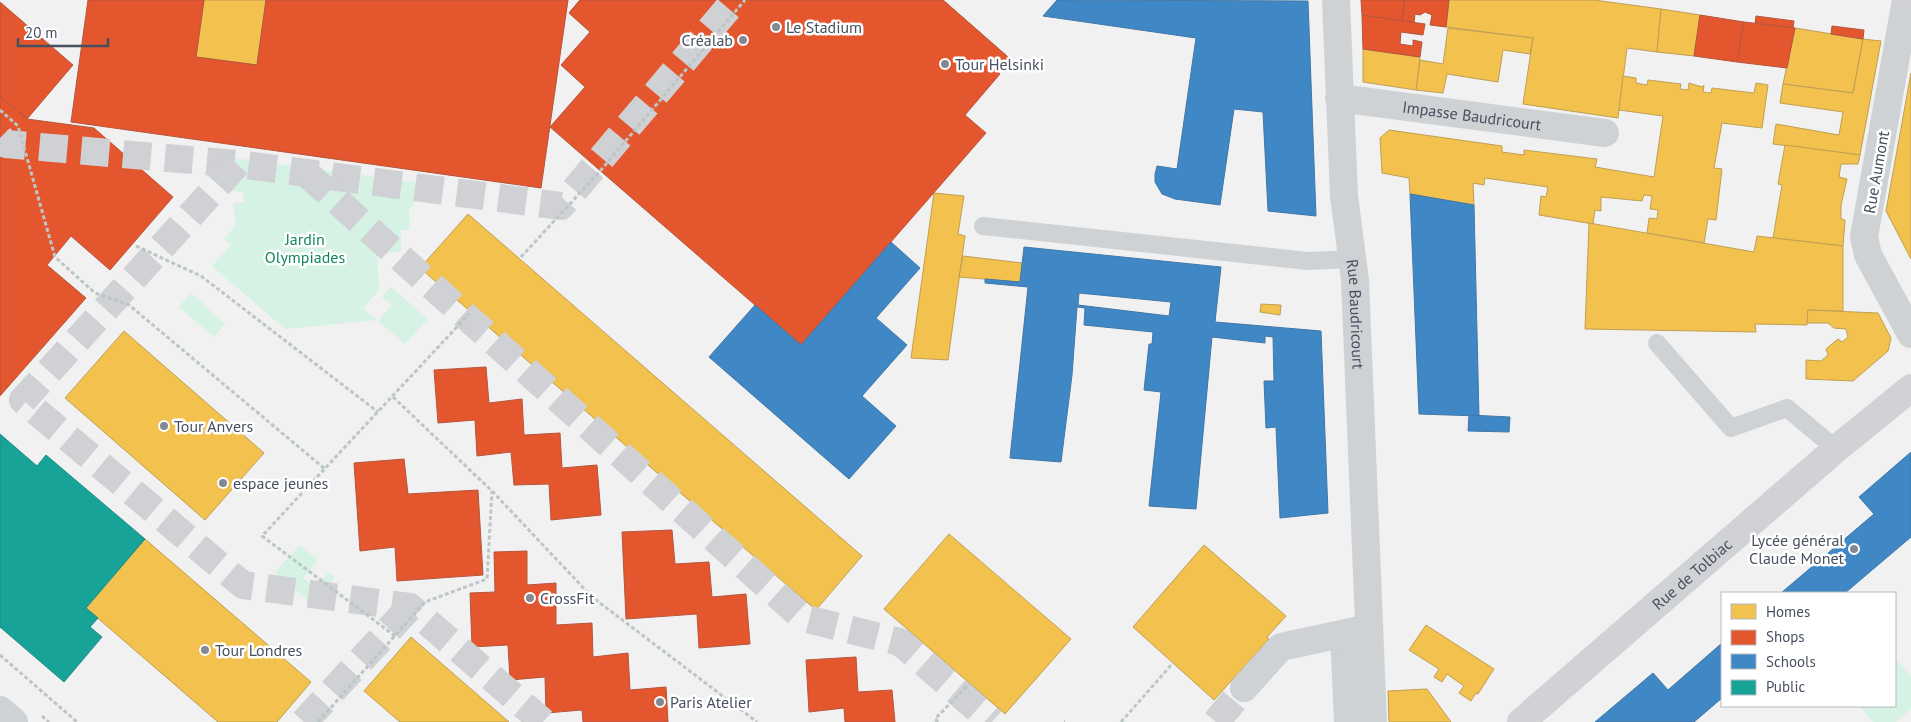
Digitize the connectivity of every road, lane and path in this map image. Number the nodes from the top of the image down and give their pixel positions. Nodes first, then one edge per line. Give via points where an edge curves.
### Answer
1 (745, 0) edge
2 (1336, 0) edge
3 (1909, 0) edge
4 (1339, 98) junction
5 (0, 110) edge
6 (1605, 133) dead end
7 (982, 226) dead end
8 (136, 246) dead end
9 (521, 257) dead end
10 (1353, 259) junction
11 (469, 314) dead end
12 (1911, 334) edge
13 (1657, 343) dead end
14 (1911, 388) edge
15 (393, 397) junction
16 (378, 412) junction
17 (1836, 449) junction
18 (325, 469) junction
19 (492, 491) junction
20 (1357, 631) junction
21 (395, 636) junction
22 (0, 655) edge
23 (1173, 663) dead end
24 (970, 683) dead end
25 (1244, 688) tunnel mouth
26 (0, 710) edge
27 (14, 722) edge
28 (77, 722) edge
29 (318, 722) edge
30 (757, 722) edge
31 (938, 722) edge
32 (1121, 722) edge
33 (1348, 722) edge
34 (1373, 722) edge
35 (1521, 722) edge

1 - 9 path via 601,170
2 - 4 street, Rue Baudricourt
3 - 12 street, Rue Aumont via 1864,237 1868,255
4 - 6 street, Impasse Baudricourt
4 - 10 street, Rue Baudricourt via 1344,196
5 - 18 path via 18,126 55,257 95,293 129,305
7 - 10 lane via 1308,261
8 - 16 path via 201,276
10 - 20 street, Rue Baudricourt via 1356,280
11 - 15 path
13 - 17 lane via 1731,428 1787,408
14 - 17 main road, Rue de Tolbiac
15 - 16 path
15 - 19 path
16 - 18 path
17 - 35 main road, Rue de Tolbiac
18 - 21 path via 262,536
19 - 21 path via 487,579 426,602
19 - 30 path via 592,597
20 - 25 street via 1281,647
20 - 33 street, Rue Baudricourt
20 - 34 street, Rue Baudricourt
21 - 29 path
22 - 28 path
23 - 32 path
24 - 31 path via 935,719
26 - 27 street

